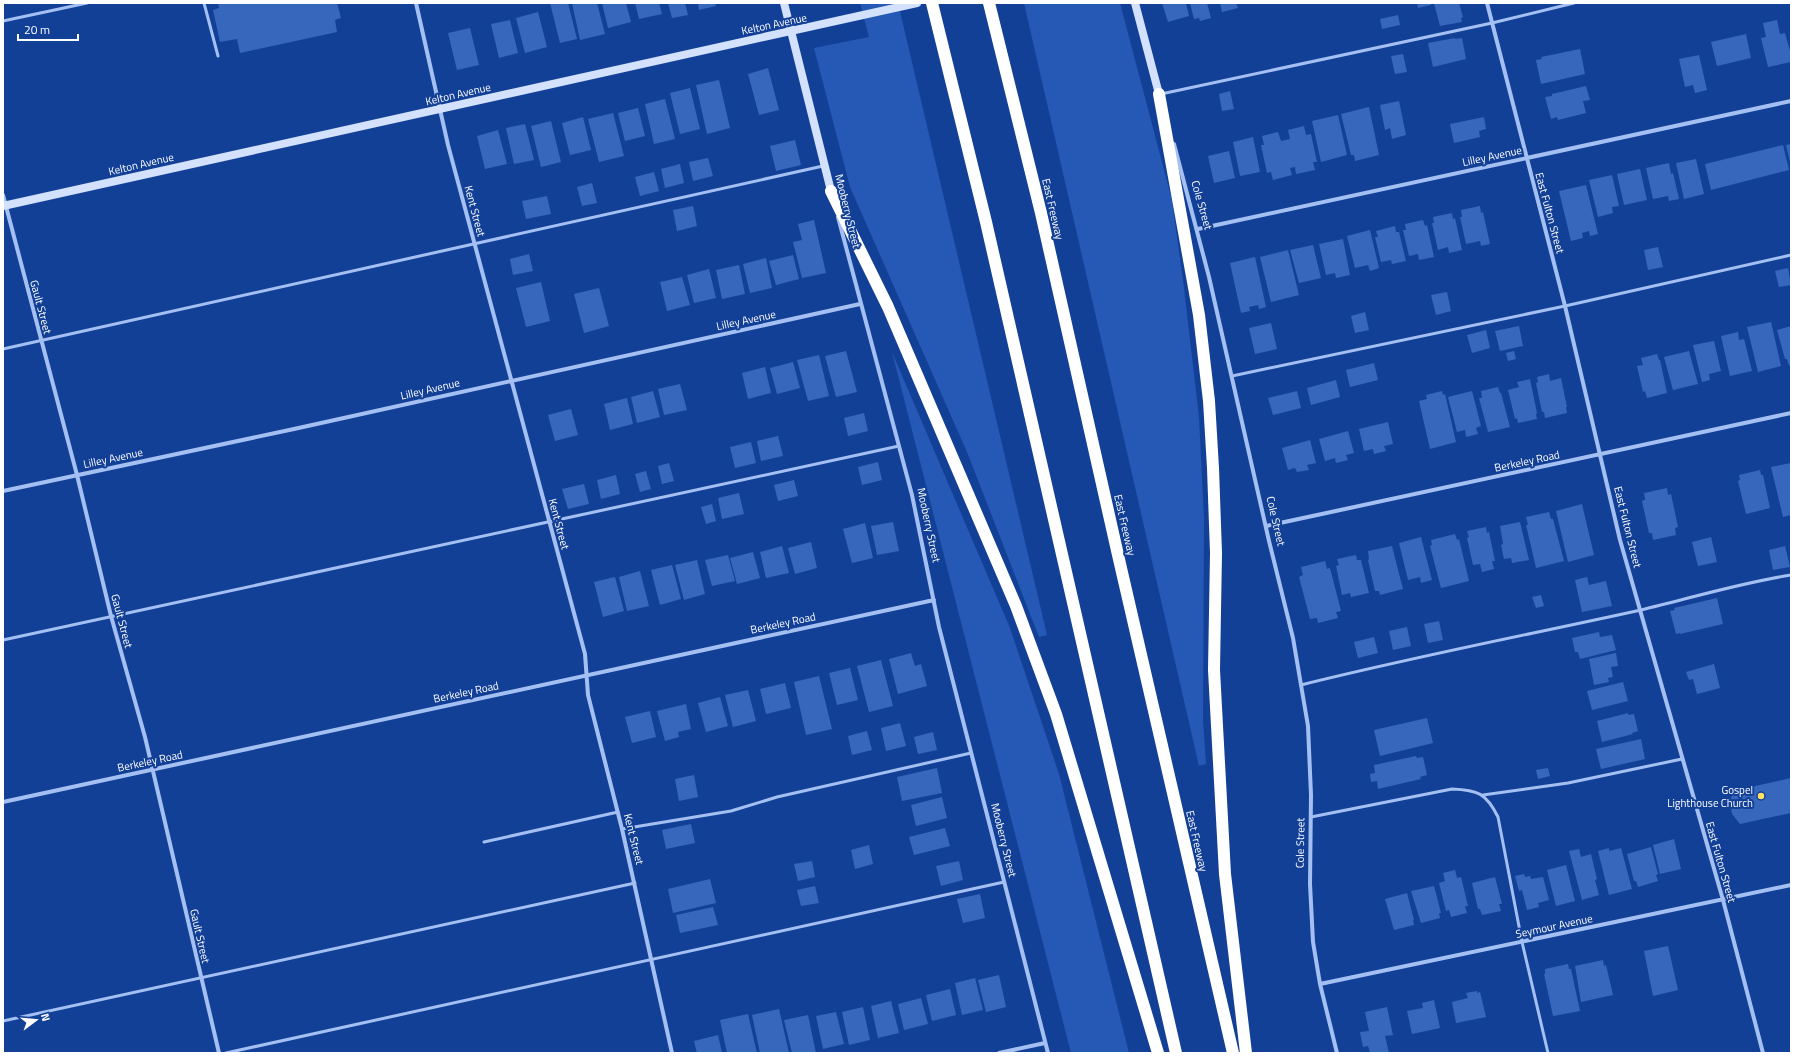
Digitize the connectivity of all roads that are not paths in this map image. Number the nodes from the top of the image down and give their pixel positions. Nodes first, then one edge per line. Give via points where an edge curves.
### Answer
1 (87, 3) edge
2 (204, 3) edge
3 (416, 3) edge
4 (784, 3) edge
5 (917, 3) edge
6 (932, 3) edge
7 (989, 3) edge
8 (1135, 3) edge
9 (1487, 3) edge
10 (1574, 3) edge
11 (3, 21) edge
12 (1492, 23) junction
13 (791, 31) junction
14 (218, 56) dead end
15 (1160, 94) junction
16 (1791, 101) edge
17 (439, 109) junction
18 (1526, 158) junction
19 (825, 166) junction
20 (831, 191) junction
21 (3, 195) edge
22 (4, 206) edge
23 (1198, 229) junction
24 (475, 244) junction
25 (1791, 255) edge
26 (860, 304) junction
27 (1565, 306) junction
28 (40, 341) junction
29 (3, 349) edge
30 (1232, 376) junction
31 (511, 380) junction
32 (1791, 414) edge
33 (899, 446) junction
34 (1601, 455) junction
35 (77, 475) junction
36 (3, 491) edge
37 (549, 522) junction
38 (1266, 526) junction
39 (1791, 575) edge
40 (934, 600) junction
41 (1640, 610) junction
42 (111, 616) junction
43 (3, 640) edge
44 (587, 675) junction
45 (1301, 685) junction
46 (971, 753) junction
47 (1682, 759) junction
48 (153, 770) junction
49 (1483, 795) junction
50 (3, 802) edge
51 (618, 812) junction
52 (1311, 817) junction
53 (622, 828) junction
54 (484, 842) dead end
55 (1004, 882) junction
56 (635, 883) junction
57 (1791, 885) edge
58 (1723, 900) junction
59 (1522, 942) junction
60 (652, 959) junction
61 (200, 977) junction
62 (1320, 984) junction
63 (3, 1021) edge
64 (1045, 1043) junction
65 (218, 1053) edge
66 (226, 1053) edge
67 (672, 1053) edge
68 (999, 1053) edge
69 (1048, 1053) edge
70 (1158, 1053) edge
71 (1176, 1053) edge
72 (1233, 1053) edge
73 (1246, 1053) edge
74 (1337, 1053) edge
75 (1548, 1053) edge
76 (1762, 1053) edge

1 - 11 lane
2 - 14 lane
3 - 17 street, Kent Street
4 - 13 main road, Mooberry Street
5 - 13 main road, Kelton Avenue
6 - 71 highway via 986,222
7 - 72 highway, East Freeway via 1041,213
8 - 15 main road, Cole Street
9 - 12 street, East Fulton Street
10 - 12 lane
12 - 15 lane
12 - 18 street, East Fulton Street
13 - 17 main road, Kelton Avenue
13 - 19 main road, Mooberry Street
15 - 23 street, Cole Street
15 - 73 highway via 1199,315 1209,401 1216,545 1214,670 1225,874
16 - 18 street, Lilley Avenue
17 - 22 main road, Kelton Avenue
17 - 24 street, Kent Street
18 - 23 street, Lilley Avenue
18 - 27 street, East Fulton Street
19 - 20 main road, Mooberry Street
19 - 24 lane
20 - 26 street, Mooberry Street
20 - 70 highway via 891,314 1016,606 1056,714
21 - 22 street, Gault Street
22 - 28 street, Gault Street
23 - 30 street, Cole Street
24 - 28 lane
24 - 31 street, Kent Street
25 - 27 lane
26 - 31 street, Lilley Avenue
26 - 33 street, Mooberry Street
27 - 30 lane
27 - 34 street, East Fulton Street
28 - 29 lane
28 - 35 street, Gault Street
30 - 38 street, Cole Street
31 - 35 street, Lilley Avenue
31 - 37 street, Kent Street
32 - 34 street, Berkeley Road
33 - 37 lane
33 - 40 street, Mooberry Street
34 - 38 street, Berkeley Road
34 - 41 street, East Fulton Street via 1620,540
35 - 36 street, Lilley Avenue
35 - 42 street, Gault Street
37 - 42 lane
37 - 44 street, Kent Street via 585,654
38 - 45 street, Cole Street via 1293,638
39 - 41 lane
40 - 44 street, Berkeley Road
40 - 46 street, Mooberry Street
41 - 45 lane
41 - 47 street, East Fulton Street
42 - 43 lane
42 - 48 street, Gault Street
44 - 48 street, Berkeley Road
44 - 51 street, Kent Street via 588,695
45 - 52 street, Cole Street via 1308,726
46 - 53 lane via 777,797 731,811
46 - 55 street, Mooberry Street
47 - 49 lane via 1568,783
47 - 58 street, East Fulton Street
48 - 50 street, Berkeley Road
48 - 61 street, Gault Street
49 - 52 lane via 1471,790 1452,789
49 - 59 lane via 1498,817
51 - 53 street, Kent Street
51 - 54 lane
52 - 62 street, Cole Street via 1310,884 1313,942
53 - 56 street, Kent Street
55 - 60 lane
55 - 64 street, Mooberry Street
56 - 60 street, Kent Street
56 - 61 lane
57 - 58 street, Seymour Avenue
58 - 59 street, Seymour Avenue
58 - 76 street, East Fulton Street
59 - 62 street, Seymour Avenue
59 - 75 lane
60 - 66 lane
60 - 67 street, Kent Street
61 - 63 lane
61 - 65 street, Gault Street
62 - 74 street, Cole Street
64 - 68 street
64 - 69 street, Mooberry Street

